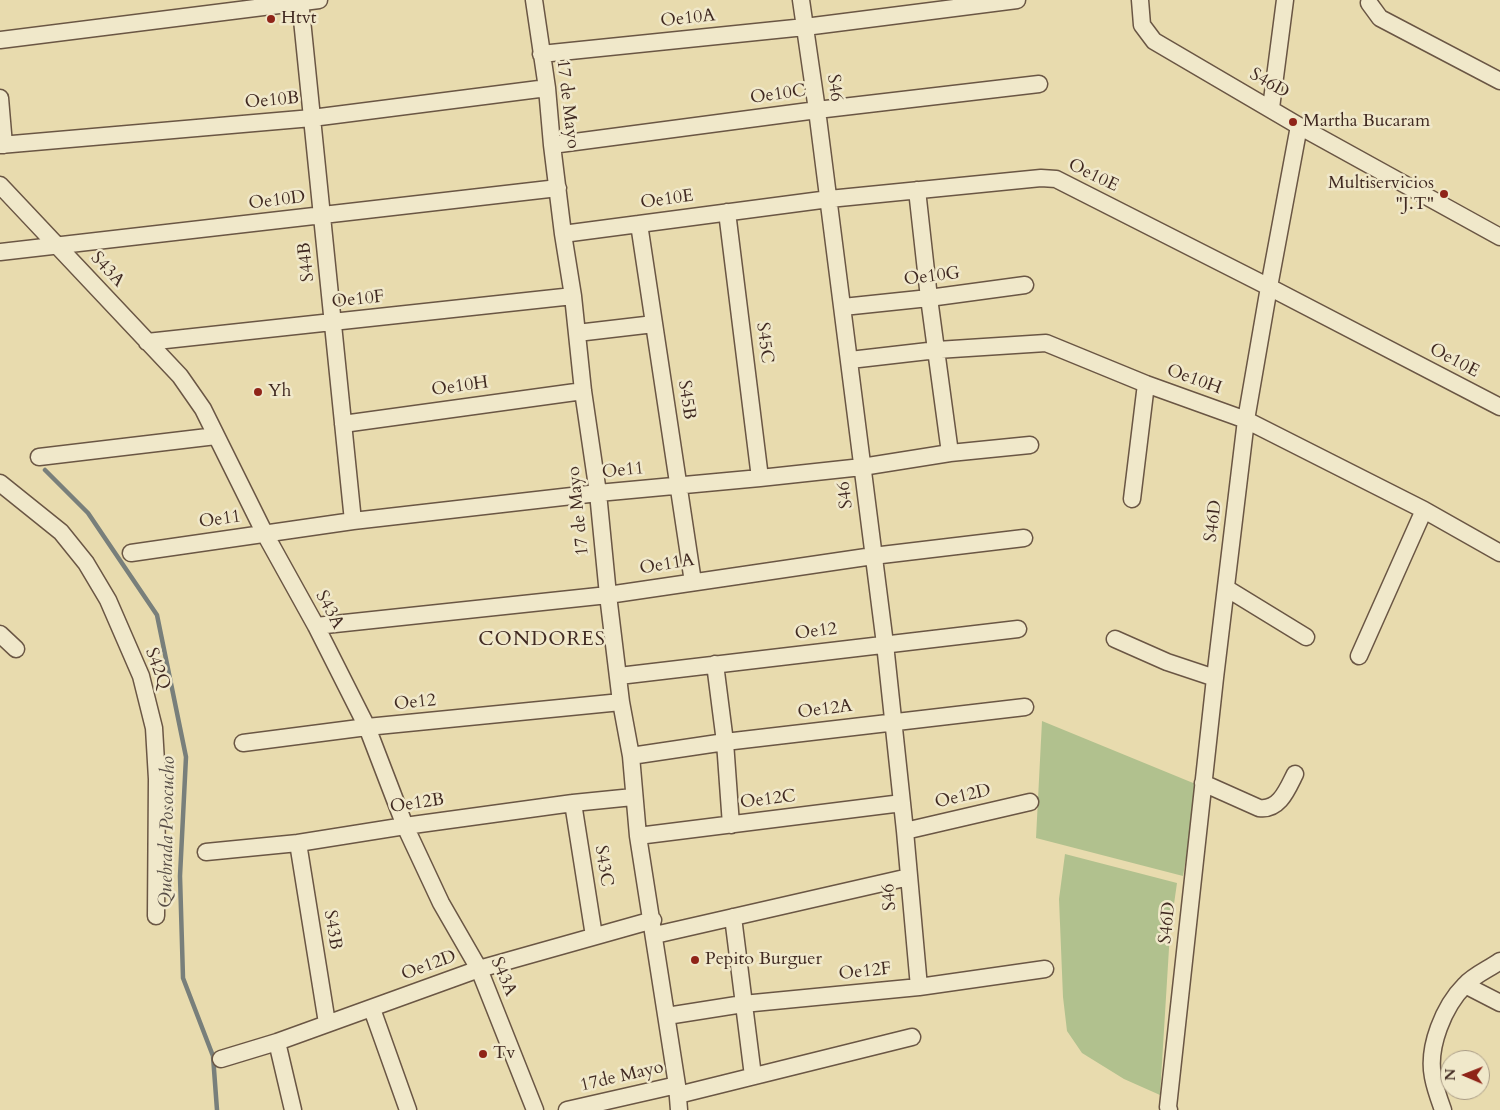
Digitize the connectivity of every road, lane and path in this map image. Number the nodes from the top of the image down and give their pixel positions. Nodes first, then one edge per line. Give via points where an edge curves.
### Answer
1 (319, 0) edge
2 (534, 0) edge
3 (801, 0) edge
4 (1017, 0) edge
5 (1140, 0) edge
6 (1285, 0) edge
7 (300, 1) edge
8 (1369, 3) dead end
9 (805, 27) junction
10 (0, 40) edge
11 (541, 54) junction
12 (1500, 81) edge
13 (1040, 84) dead end
14 (547, 88) junction
15 (0, 98) edge
16 (1271, 108) junction
17 (817, 110) junction
18 (312, 118) junction
19 (1299, 126) junction
20 (2, 145) edge
21 (552, 145) junction
22 (0, 185) edge
23 (558, 188) junction
24 (917, 190) junction
25 (829, 199) junction
26 (727, 212) junction
27 (322, 215) junction
28 (640, 224) junction
29 (563, 234) junction
30 (1500, 238) edge
31 (57, 246) junction
32 (0, 252) edge
33 (1025, 285) dead end
34 (1269, 287) junction
35 (573, 296) junction
36 (929, 298) junction
37 (843, 307) junction
38 (333, 323) junction
39 (654, 324) junction
40 (577, 333) junction
41 (147, 342) junction
42 (937, 350) junction
43 (850, 360) junction
44 (1146, 384) junction
45 (583, 390) junction
46 (1500, 407) edge
47 (1246, 420) junction
48 (342, 424) junction
49 (216, 436) junction
50 (1030, 445) dead end
51 (950, 453) junction
52 (39, 457) dead end
53 (862, 466) junction
54 (760, 478) junction
55 (0, 483) edge
56 (678, 486) junction
57 (598, 493) junction
58 (1132, 499) dead end
59 (1424, 510) junction
60 (353, 521) junction
61 (265, 534) junction
62 (1024, 538) dead end
63 (1500, 552) edge
64 (131, 553) dead end
65 (873, 556) junction
66 (693, 582) junction
67 (1226, 588) junction
68 (608, 595) junction
69 (316, 626) junction
70 (1018, 629) dead end
71 (0, 634) edge
72 (1306, 637) dead end
73 (1115, 639) dead end
74 (885, 644) junction
75 (16, 649) dead end
76 (1359, 656) dead end
77 (715, 664) junction
78 (619, 676) junction
79 (1215, 678) junction
80 (621, 702) junction
81 (1025, 707) dead end
82 (893, 722) junction
83 (367, 727) junction
84 (725, 742) junction
85 (243, 743) dead end
86 (631, 756) junction
87 (1295, 774) dead end
88 (1203, 783) junction
89 (633, 797) junction
90 (902, 802) junction
91 (1030, 802) dead end
92 (573, 803) junction
93 (731, 824) junction
94 (405, 826) junction
95 (905, 831) junction
96 (638, 836) junction
97 (298, 843) junction
98 (206, 852) dead end
99 (909, 877) junction
100 (156, 916) dead end
101 (733, 917) junction
102 (654, 928) junction
103 (594, 936) junction
104 (1500, 961) edge
105 (479, 969) junction
106 (1045, 969) dead end
107 (1465, 984) junction
108 (918, 986) junction
109 (1500, 1003) edge
110 (743, 1004) junction
111 (372, 1009) junction
112 (667, 1016) junction
113 (327, 1023) junction
114 (912, 1037) dead end
115 (277, 1042) junction
116 (221, 1059) dead end
117 (753, 1076) junction
118 (678, 1097) edge
119 (293, 1110) edge
120 (408, 1110) edge
121 (535, 1110) edge
122 (567, 1110) edge
123 (1168, 1110) edge
124 (1443, 1110) edge

1 - 7 street
2 - 11 street, 17 de Mayo
3 - 9 street, S46
4 - 9 street, Oe10A
5 - 16 street, S46D via 1142,25 1154,41
6 - 16 street
7 - 10 street
7 - 18 street, S44B
8 - 12 street via 1380,18
9 - 11 street, Oe10A
9 - 17 street, S46
11 - 14 street, 17 de Mayo
13 - 17 street, Oe10C
14 - 18 street, Oe10B
14 - 21 street, 17 de Mayo
15 - 20 street
16 - 19 street, S46D
17 - 21 street, Oe10C
17 - 25 street, S46
18 - 20 street, Oe10B
18 - 27 street, S44B
19 - 30 street
19 - 34 street, S46D
21 - 23 street, 17 de Mayo
22 - 31 street, S43A
23 - 27 street, Oe10D
23 - 29 street, 17 de Mayo
24 - 25 street, Oe10E
24 - 34 street, Oe10E via 1056,179
24 - 36 street
25 - 26 street, Oe10E
25 - 37 street, S46
26 - 28 street, Oe10E
26 - 54 street, S45C
27 - 31 street, Oe10D
27 - 38 street, S44B
28 - 29 street, Oe10E
28 - 39 street, S45B
29 - 35 street, 17 de Mayo
31 - 32 street, Oe10D
31 - 41 street, S43A
33 - 36 street, Oe10G
34 - 46 street, Oe10E
34 - 47 street, S46D
35 - 38 street, Oe10F
35 - 40 street, 17 de Mayo
36 - 37 street, Oe10G
36 - 42 street
37 - 43 street, S46
38 - 41 street, Oe10F
38 - 48 street, S44B
39 - 40 street
39 - 56 street, S45B
40 - 45 street, 17 de Mayo
41 - 49 street, S43A via 180,376 203,409
42 - 43 street, Oe10H
42 - 44 street, Oe10H via 1046,343
42 - 51 street
43 - 53 street, S46
44 - 47 street, Oe10H
44 - 58 street
45 - 48 street, Oe10H
45 - 57 street, 17 de Mayo
47 - 59 street, Oe10H
47 - 67 street, S46D
48 - 60 street, S44B
49 - 52 street
49 - 61 street, S43A
50 - 51 street, Oe11
51 - 53 street, Oe11
53 - 54 street, Oe11
53 - 65 street, S46
54 - 56 street, Oe11
55 - 100 street, S42Q via 61,532 86,563 108,600 141,676 154,728
56 - 57 street, Oe11
56 - 66 street, S45B
57 - 60 street, Oe11
57 - 68 street, 17 de Mayo
59 - 63 street, Oe10H
59 - 76 street
60 - 61 street, Oe11
61 - 64 street, Oe11
61 - 69 street, S43A
62 - 65 street, Oe11A
65 - 66 street, Oe11A
65 - 74 street, S46
66 - 68 street, Oe11A
67 - 72 street
67 - 79 street, S46D
68 - 69 street, Oe11A
68 - 78 street, 17 de Mayo
69 - 83 street, S43A
70 - 74 street, Oe12
71 - 75 street
73 - 79 street via 1167,662
74 - 77 street, Oe12
74 - 82 street, S46
77 - 78 street, Oe12
77 - 84 street
78 - 80 street, 17 de Mayo
79 - 88 street, S46D
80 - 83 street, Oe12
80 - 86 street, 17 de Mayo
81 - 82 street, Oe12A
82 - 84 street, Oe12A
82 - 90 street, S46
83 - 85 street, Oe12
83 - 94 street, S43A
84 - 86 street, Oe12A
84 - 93 street
86 - 89 street, 17 de Mayo
87 - 88 street via 1282,798 1265,809
88 - 123 street, S46D
89 - 92 street, Oe12B
89 - 96 street, 17 de Mayo
90 - 93 street, Oe12C
90 - 95 street, S46
91 - 95 street, Oe12D
92 - 94 street, Oe12B
92 - 103 street, S43C
93 - 96 street, Oe12C
94 - 97 street, Oe12B
94 - 105 street, S43A via 441,903
95 - 99 street, S46
96 - 102 street, 17 de Mayo
97 - 98 street, Oe12B
97 - 113 street, S43B
99 - 101 street, Oe12D
99 - 108 street, S46
101 - 102 street, Oe12D
101 - 110 street
102 - 103 street, Oe12D
102 - 112 street, 17 de Mayo
103 - 105 street, Oe12D
104 - 107 street
105 - 111 street, Oe12D
105 - 121 street, S43A
106 - 108 street, Oe12F
107 - 109 street
107 - 124 street via 1447,1011 1433,1046 1432,1076
108 - 110 street, Oe12F
110 - 112 street, Oe12F
110 - 117 street
111 - 113 street, Oe12D
111 - 120 street
112 - 118 street, 17de Mayo
113 - 115 street, Oe12D
114 - 117 street
115 - 116 street, Oe12D
115 - 119 street
117 - 118 street
118 - 122 street, 17de Mayo

